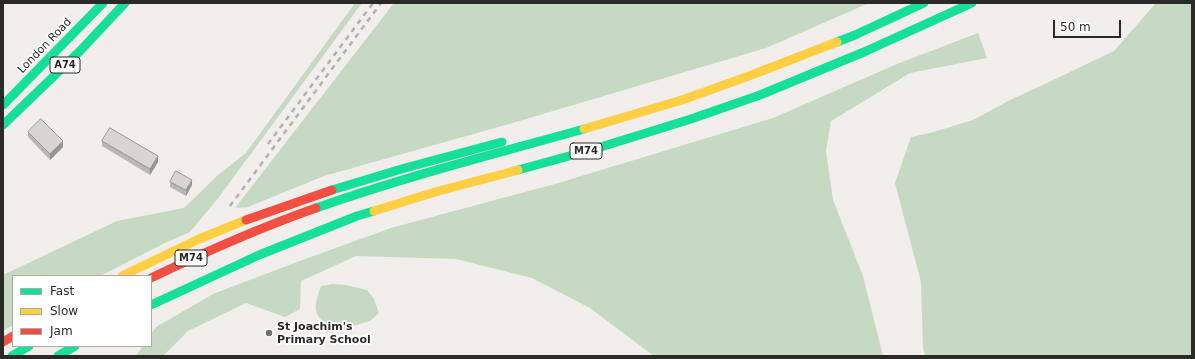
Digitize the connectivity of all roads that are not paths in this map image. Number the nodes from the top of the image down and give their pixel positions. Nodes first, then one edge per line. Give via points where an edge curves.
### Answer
1 (104, 3) edge
2 (125, 3) edge
3 (924, 3) edge
4 (972, 3) edge
5 (32, 76) junction
6 (749, 76) junction
7 (43, 87) junction
8 (3, 105) edge
9 (3, 125) edge
10 (272, 224) junction
11 (124, 275) edge
12 (141, 275) edge
13 (153, 277) edge
14 (152, 305) edge
15 (12, 337) edge
16 (3, 342) edge
17 (12, 344) edge
18 (27, 347) edge
19 (73, 347) edge
20 (77, 347) edge
21 (3, 349) edge
22 (12, 356) edge
23 (58, 356) edge
24 (64, 356) edge

1 - 5 main road, London Road / A74
2 - 7 main road, A74
3 - 6 main road, M74 via 855,35
4 - 14 main road, M74 via 760,95 591,150 357,216 259,255
5 - 7 main road
5 - 8 main road, London Road / A74
6 - 10 main road, M74 via 682,100 596,126 351,196
6 - 11 main road via 344,185 247,219
7 - 9 main road, A74
10 - 12 main road via 234,235
10 - 13 main road, M74
15 - 16 main road
17 - 21 main road
18 - 22 main road
19 - 23 main road
20 - 24 main road

